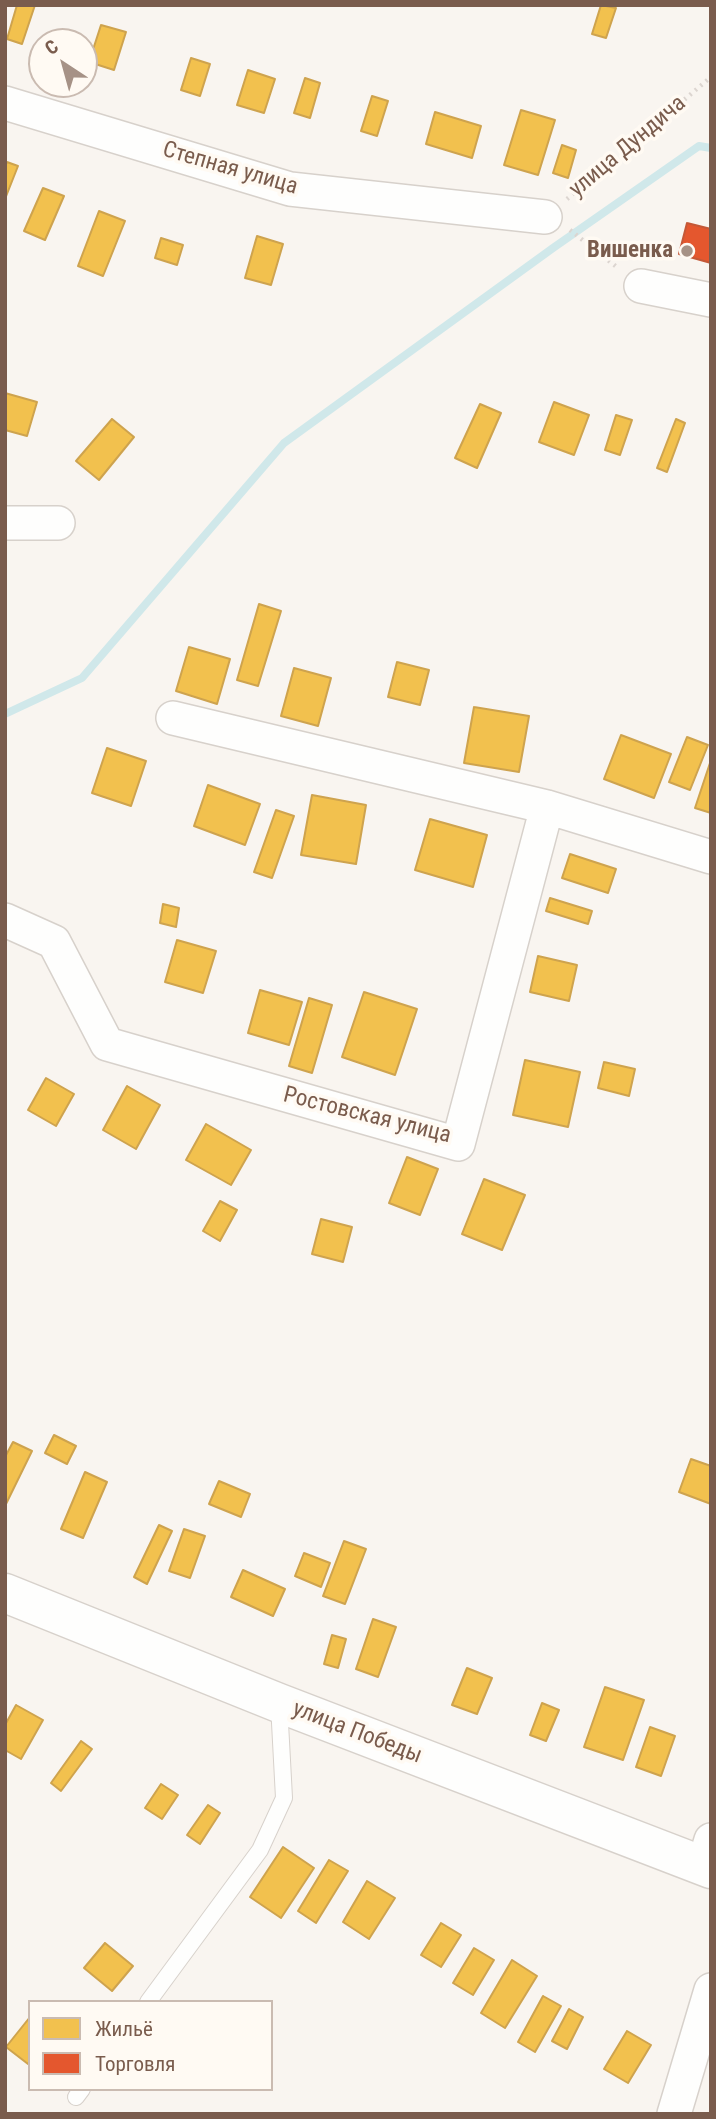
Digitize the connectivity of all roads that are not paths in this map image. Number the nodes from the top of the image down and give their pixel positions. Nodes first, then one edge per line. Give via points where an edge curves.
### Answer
1 (5, 103) edge
2 (554, 221) road end
3 (641, 286) road end
4 (711, 300) edge
5 (5, 523) edge
6 (58, 523) dead end
7 (173, 718) dead end
8 (547, 807) junction
9 (711, 857) edge
10 (5, 920) edge
11 (5, 1593) edge
12 (279, 1703) junction
13 (708, 1858) edge
14 (711, 1990) edge
15 (149, 2000) edge
16 (674, 2114) edge

1 - 2 street, Степная улица via 290,189
3 - 4 street
5 - 6 street
7 - 8 street
8 - 9 street
8 - 10 street, Ростовская улица via 458,1144 107,1044 54,942
11 - 12 street, улица Победы
12 - 13 street, улица Победы
12 - 15 lane via 284,1798 260,1850
14 - 16 street

